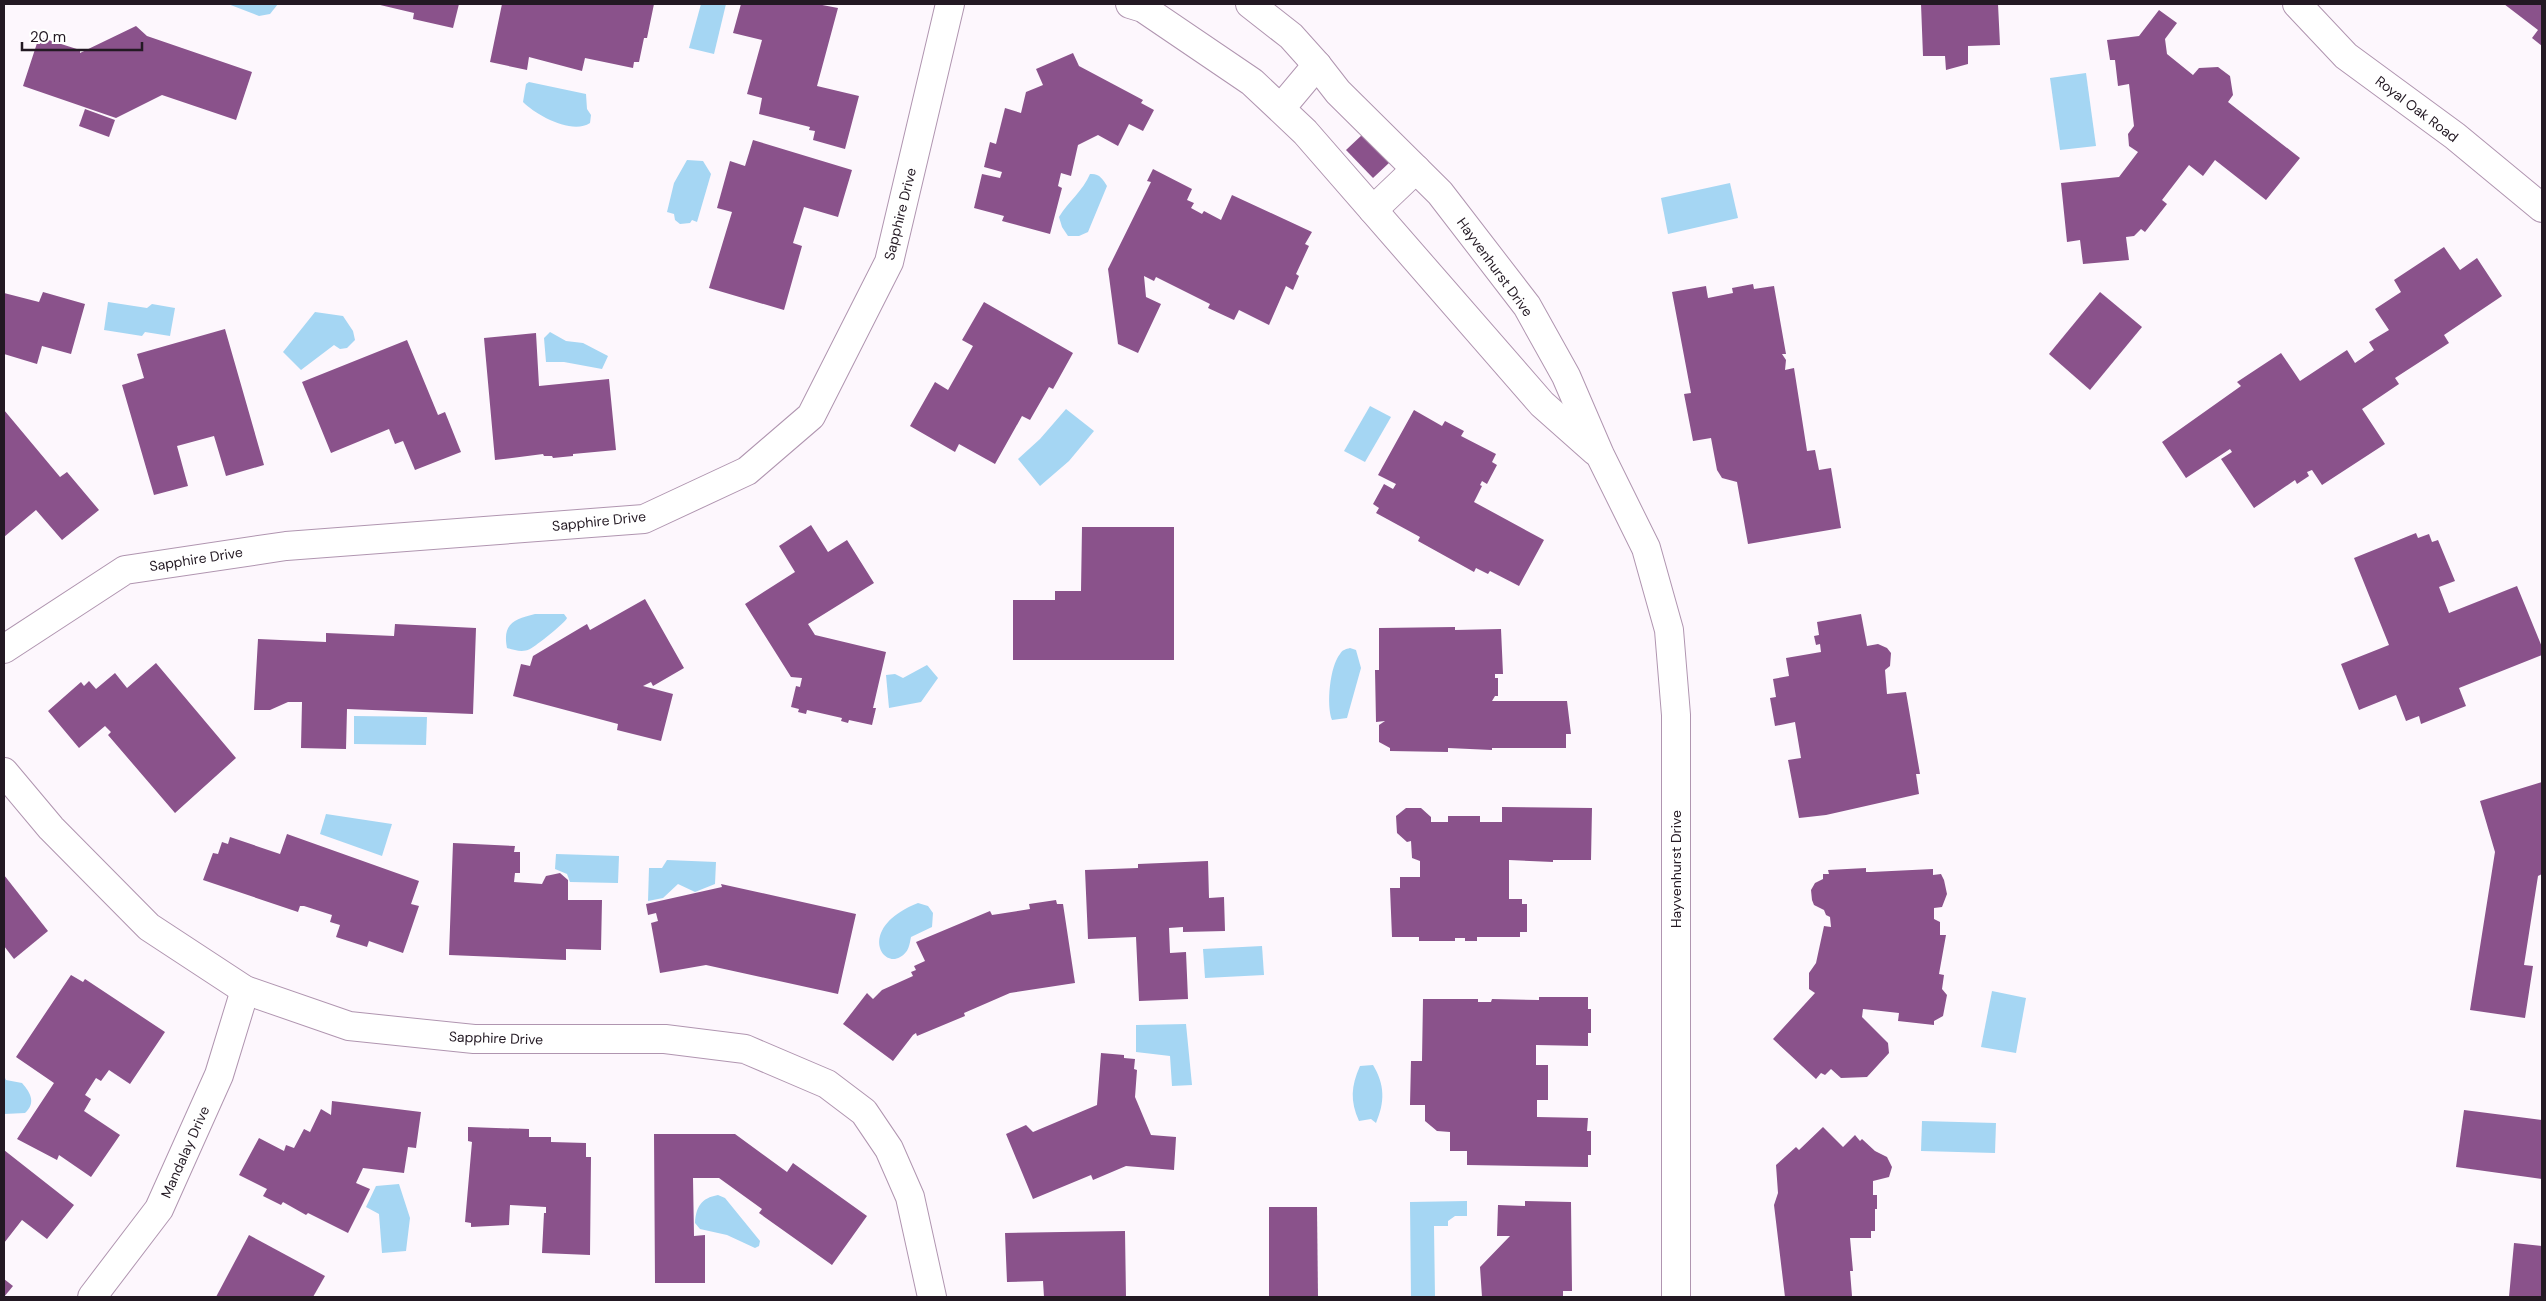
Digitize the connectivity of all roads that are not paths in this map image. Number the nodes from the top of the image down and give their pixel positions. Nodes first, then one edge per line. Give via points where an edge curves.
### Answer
1 (950, 4) edge
2 (1130, 4) edge
3 (1250, 4) edge
4 (2297, 4) edge
5 (1317, 65) junction
6 (1280, 108) junction
7 (1416, 169) junction
8 (2542, 208) edge
9 (1372, 210) junction
10 (1600, 455) junction
11 (4, 649) edge
12 (4, 772) edge
13 (246, 990) junction
14 (92, 1297) edge
15 (932, 1297) edge
16 (1676, 1297) edge

1 - 11 street, Sapphire Drive via 889,262 811,416 748,471 644,519 286,546 125,570
2 - 6 street, Hayvenhurst Drive via 1143,8 1252,82
3 - 5 street, Hayvenhurst Drive via 1290,36
4 - 8 street, Royal Oak Road via 2346,56 2455,136
5 - 6 street
5 - 7 street, Hayvenhurst Drive via 1338,92
6 - 9 street, Hayvenhurst Drive
7 - 9 street
7 - 10 street, Hayvenhurst Drive via 1440,193 1527,306 1566,376
9 - 10 street, Hayvenhurst Drive via 1542,404
10 - 16 street, Hayvenhurst Drive via 1646,548 1669,630 1676,715
12 - 13 street, Sapphire Drive via 51,828 149,927
13 - 14 street, Mandalay Drive via 219,1075 159,1209
13 - 15 street, Sapphire Drive via 349,1026 474,1040 666,1039 745,1049 827,1084 864,1112 889,1149 910,1197

